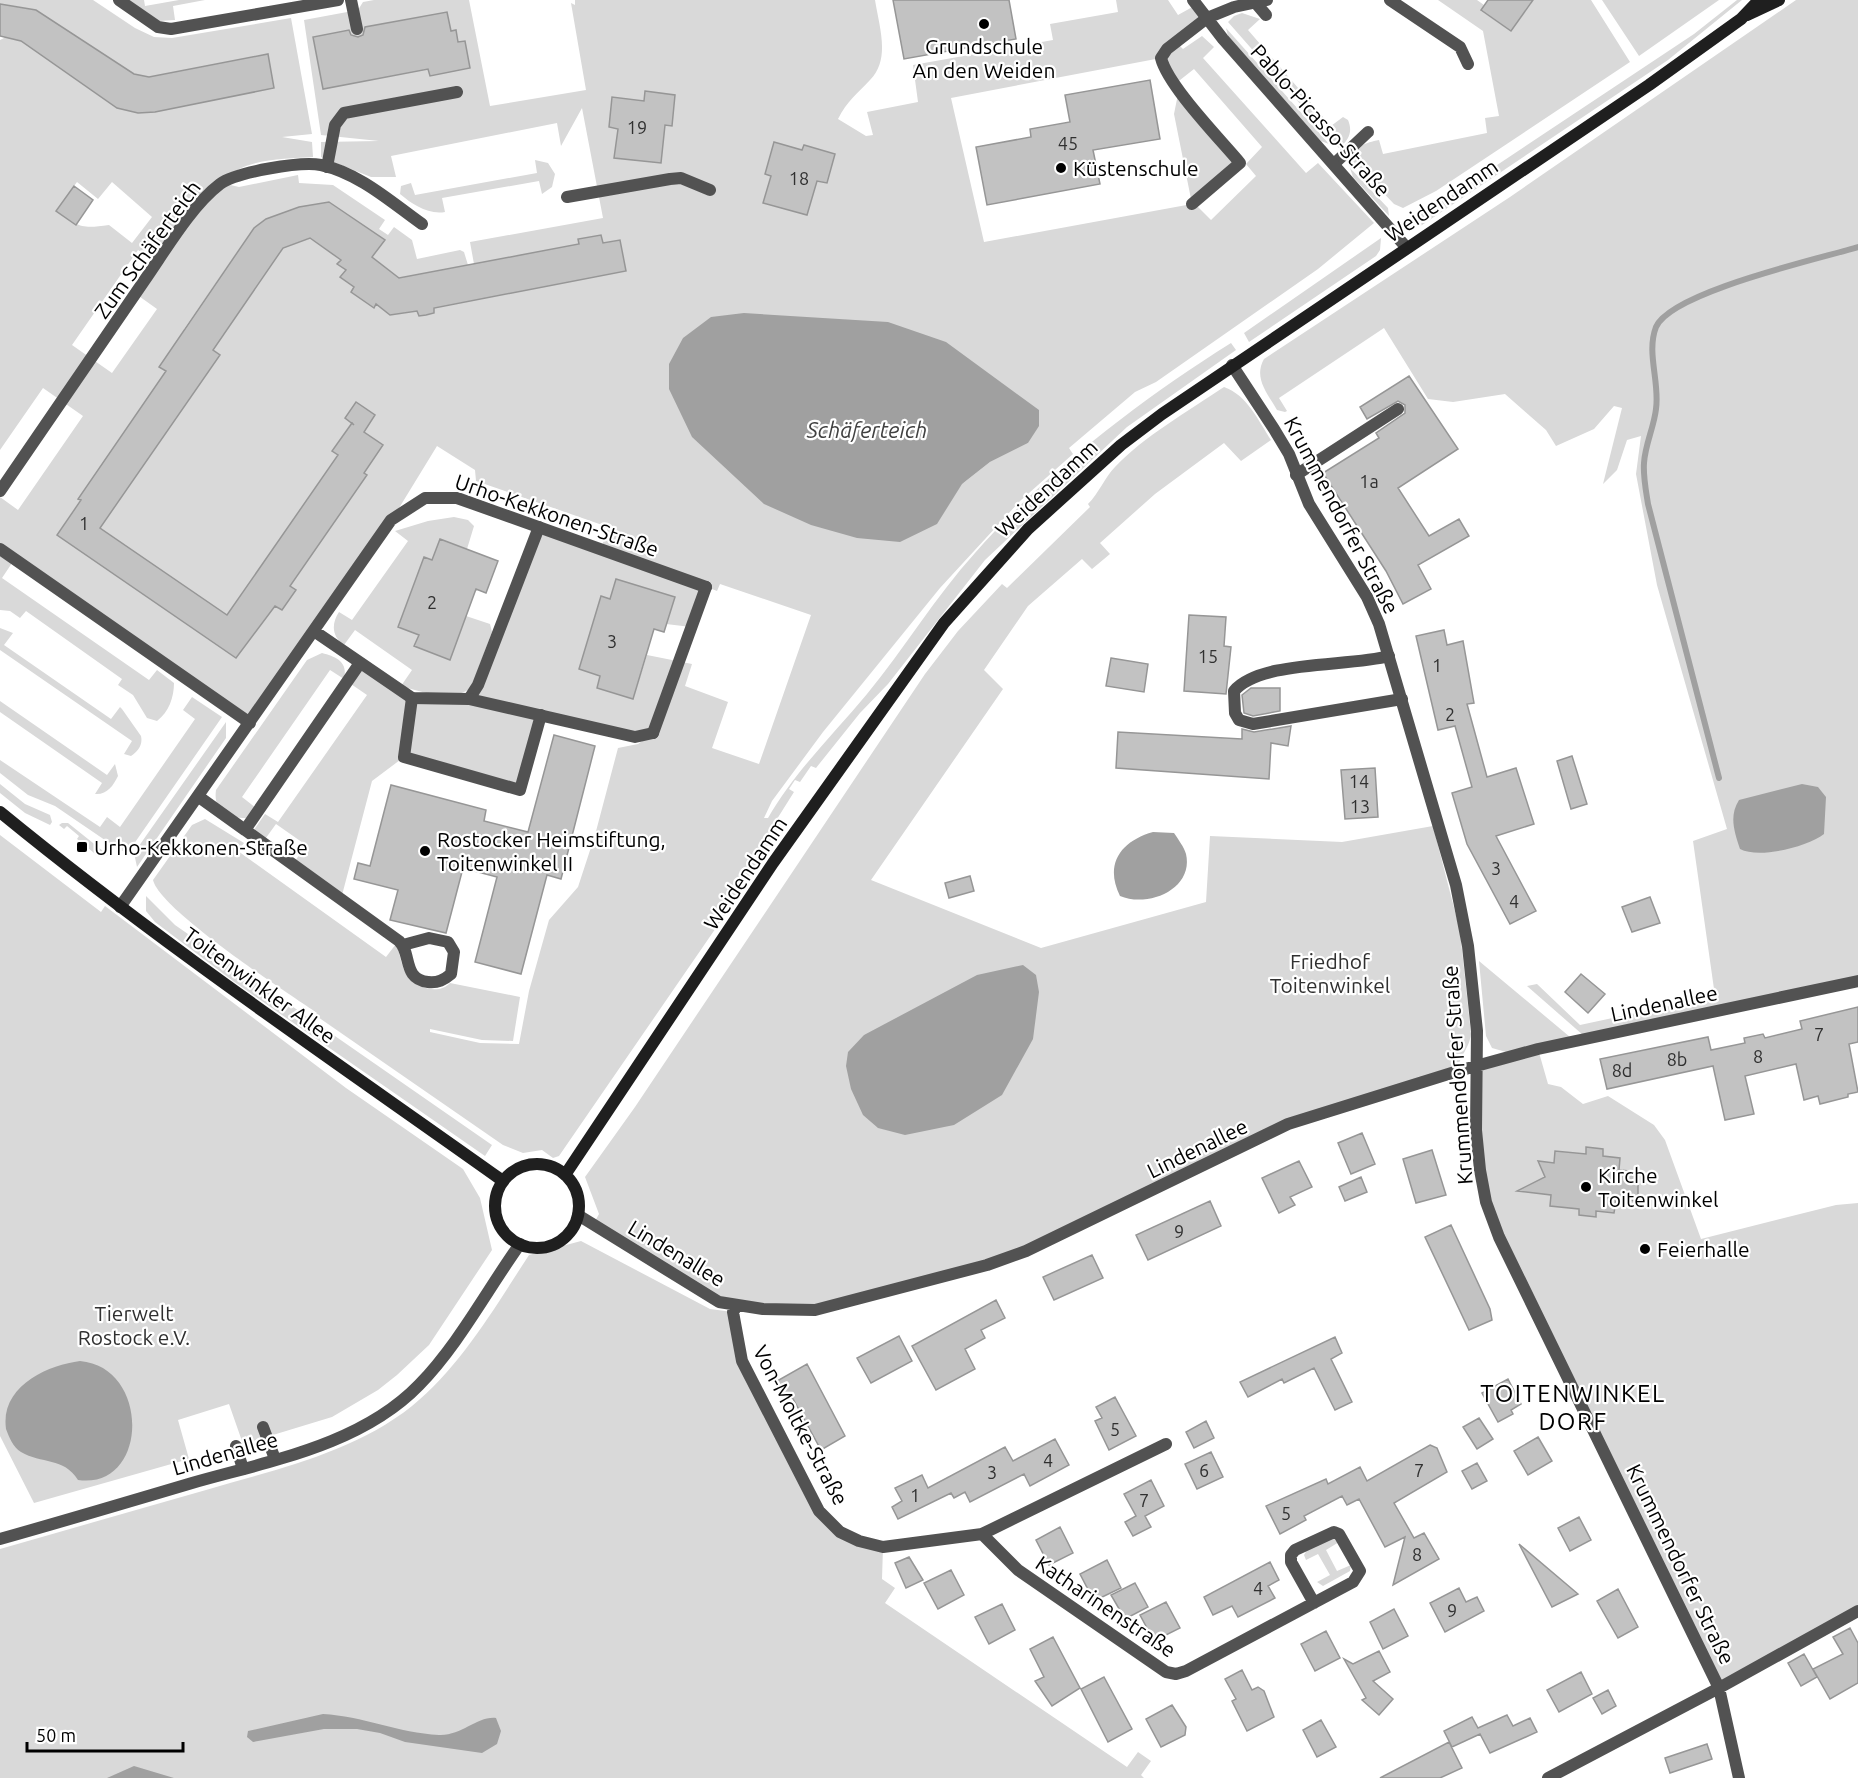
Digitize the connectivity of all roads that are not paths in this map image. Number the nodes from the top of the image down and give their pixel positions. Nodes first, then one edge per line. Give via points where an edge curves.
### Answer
1 (119, 0) edge
2 (338, 0) edge
3 (351, 0) edge
4 (1193, 0) edge
5 (1390, 0) edge
6 (1759, 0) edge
7 (1779, 0) edge
8 (1261, 1) edge
9 (1266, 15) dead end
10 (1207, 18) junction
11 (1741, 18) junction
12 (357, 29) dead end
13 (1468, 64) dead end
14 (457, 92) dead end
15 (1368, 132) dead end
16 (1335, 164) junction
17 (327, 167) junction
18 (710, 190) dead end
19 (567, 197) dead end
20 (1192, 204) dead end
21 (423, 224) dead end
22 (1406, 247) junction
23 (1232, 365) junction
24 (1398, 409) dead end
25 (1296, 475) junction
26 (0, 491) edge
27 (539, 527) junction
28 (0, 549) edge
29 (314, 631) junction
30 (1389, 656) junction
31 (360, 663) junction
32 (412, 698) junction
33 (470, 699) junction
34 (1402, 699) junction
35 (541, 715) junction
36 (250, 723) junction
37 (199, 797) junction
38 (0, 812) edge
39 (245, 830) junction
40 (120, 907) junction
41 (403, 945) junction
42 (1858, 981) edge
43 (1478, 1065) junction
44 (566, 1175) junction
45 (503, 1181) junction
46 (578, 1215) junction
47 (520, 1244) junction
48 (737, 1306) junction
49 (264, 1427) dead end
50 (1166, 1444) dead end
51 (236, 1446) dead end
52 (275, 1459) junction
53 (243, 1469) junction
54 (982, 1534) junction
55 (0, 1539) edge
56 (1314, 1603) junction
57 (1858, 1611) edge
58 (1719, 1688) junction
59 (1548, 1778) edge
60 (1739, 1778) edge

1 - 2 street via 158,27 171,28
3 - 12 street
4 - 10 street, Pablo-Picasso-Straße
5 - 13 street via 1460,48
6 - 11 street, Weidendamm
7 - 11 street, Weidendamm
8 - 9 street
8 - 10 street
10 - 16 street, Pablo-Picasso-Straße
10 - 20 street via 1167,49 1161,58 1163,68 1240,163
11 - 22 street, Weidendamm via 1649,85
14 - 17 street via 344,112 335,125
15 - 16 street
16 - 22 street, Pablo-Picasso-Straße
17 - 21 street, Zum Schäferteich via 369,186
17 - 26 street, Zum Schäferteich via 319,164 240,174 206,195
18 - 19 street via 681,178
22 - 23 street, Weidendamm
23 - 25 street, Krummendorfer Straße via 1289,454
23 - 44 street, Weidendamm via 1162,414 1071,490 995,563 944,623 773,863
24 - 25 street
25 - 30 street, Krummendorfer Straße via 1309,504 1367,597
27 - 29 street, Urho-Kekkonen-Straße via 457,498 425,498 391,520
27 - 33 street
27 - 35 street, Urho-Kekkonen-Straße via 706,587 653,733 635,737
28 - 36 street
29 - 31 street
29 - 36 street, Urho-Kekkonen-Straße
30 - 34 street, Krummendorfer Straße
30 - 34 street via 1356,663 1304,666 1260,676 1234,691 1235,713 1239,720 1252,724
31 - 32 street
31 - 39 street
32 - 33 street
32 - 35 street via 404,757 520,790
33 - 35 street
34 - 43 street, Krummendorfer Straße via 1456,885 1468,946
36 - 37 street, Urho-Kekkonen-Straße
37 - 39 street
37 - 40 street, Urho-Kekkonen-Straße
38 - 40 street, Toitenwinkler Allee
39 - 41 street
40 - 45 street, Toitenwinkler Allee
41 - 41 street via 406,963 416,977 436,982 451,974 454,952 448,942 429,938
42 - 43 street, Lindenallee
43 - 48 street, Lindenallee via 1288,1124 1094,1220 987,1264 815,1310
43 - 58 street, Krummendorfer Straße via 1476,1130 1480,1170 1499,1237
44 - 45 street via 557,1168 538,1164 518,1168
44 - 46 street via 579,1200
45 - 47 street via 496,1198 496,1216 505,1233
46 - 47 street via 568,1234 551,1246
46 - 48 street, Lindenallee via 719,1302
47 - 52 street, Lindenallee via 442,1358 418,1386 356,1430
48 - 54 street, Von-Moltke-Straße via 733,1312 742,1361 819,1511 840,1532 884,1547
49 - 52 street
50 - 54 street, Von-Moltke-Straße
51 - 53 street
52 - 53 street, Lindenallee
53 - 55 street, Lindenallee
54 - 56 street, Katharinenstraße via 1018,1570 1166,1672 1186,1671
56 - 56 street, Katharinenstraße via 1358,1577 1360,1571 1339,1534 1334,1532 1291,1555 1291,1562
57 - 58 street
58 - 59 street
58 - 60 street, Krummendorfer Straße

